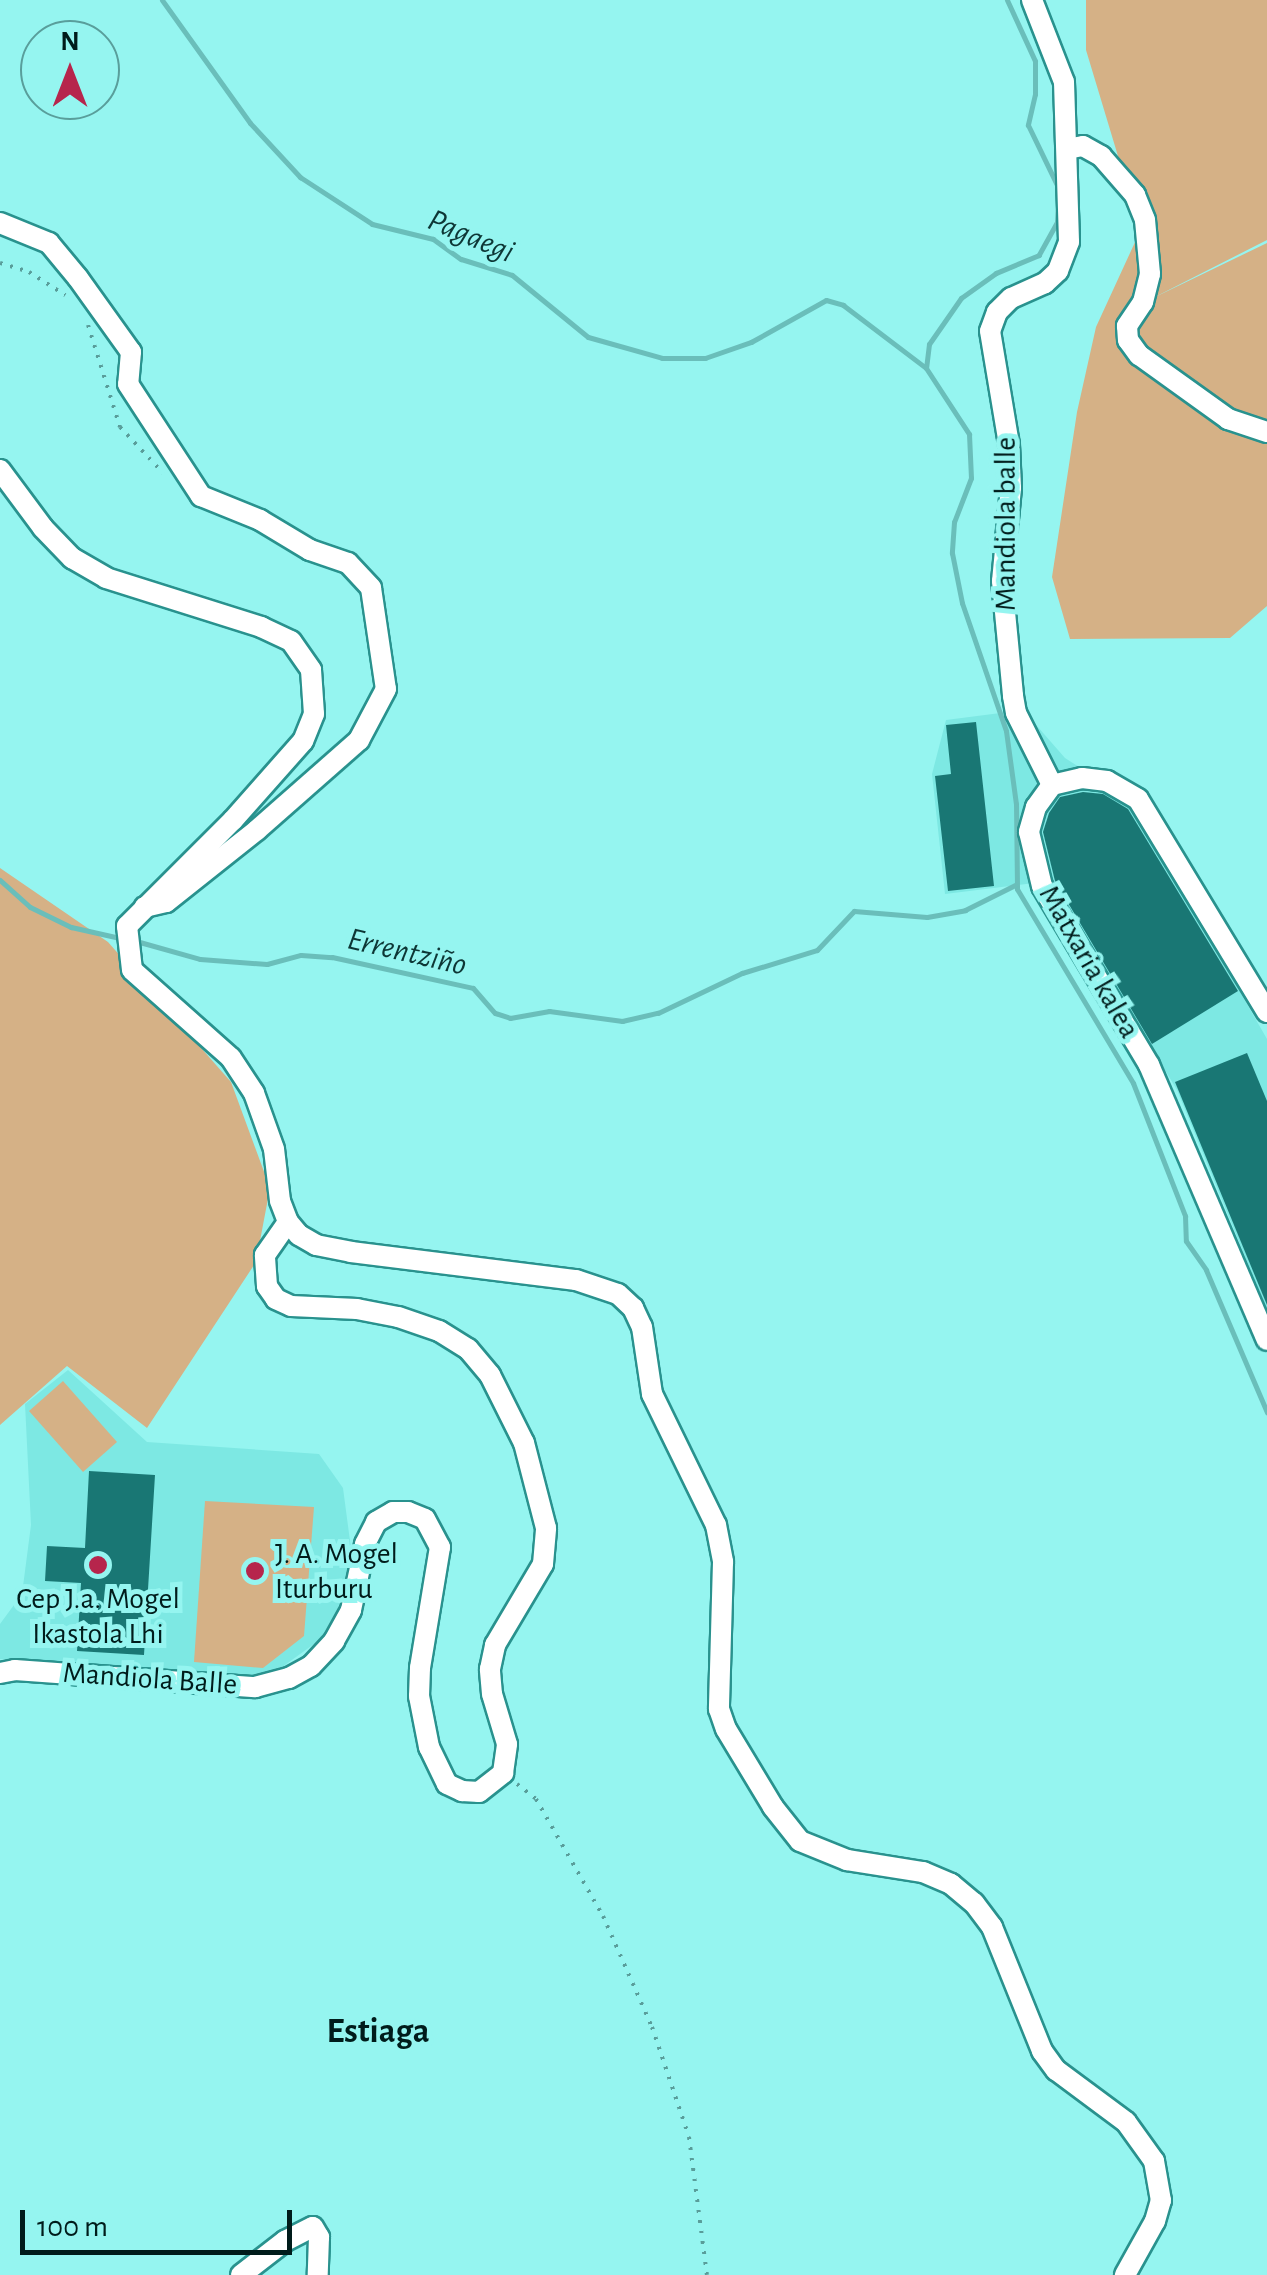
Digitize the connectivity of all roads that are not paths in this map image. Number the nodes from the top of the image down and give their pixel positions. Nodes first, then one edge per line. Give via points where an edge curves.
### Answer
1 (1032, 0) edge
2 (1067, 149) junction
3 (0, 224) edge
4 (1267, 432) edge
5 (0, 470) edge
6 (1052, 785) junction
7 (145, 907) junction
8 (1267, 1012) edge
9 (288, 1222) junction
10 (1267, 1340) edge
11 (0, 1673) edge
12 (241, 2275) edge
13 (318, 2275) edge
14 (1125, 2275) edge

1 - 2 street, Mandiola balle via 1064,82
2 - 4 street via 1082,146 1101,156 1146,220 1150,274 1127,326 1128,340 1228,419
2 - 6 street, Mandiola balle via 1071,206 1065,259 1045,283 1011,298 990,331 1010,445 1002,580 1013,696
3 - 7 street via 49,243 78,278 131,352 128,384 202,496 348,563 372,588 386,689 359,740 166,902
5 - 7 street via 72,558 106,578 291,641 311,670 314,714 303,741
6 - 8 street via 1106,781 1138,799
6 - 10 street, Matxaria kalea via 1029,832 1042,886 1149,1065
7 - 9 street via 127,926 132,970 231,1058 254,1093 274,1149
9 - 11 street, Mandiola Balle via 265,1255 267,1286 276,1299 398,1317 439,1331 490,1375 524,1443 546,1528 543,1564 496,1645 490,1669 507,1744 503,1773 479,1792 462,1791 447,1784 428,1746 420,1668 440,1548 425,1519 408,1512 376,1522 351,1610 334,1642 289,1678 255,1687
9 - 14 street via 316,1244 576,1280 618,1294 632,1308 642,1327 656,1406 716,1526 722,1562 718,1681 726,1730 800,1841 847,1860 924,1872 952,1884 992,1927 1042,2051 1056,2070 1126,2122 1154,2161 1161,2200
12 - 13 street via 314,2227

